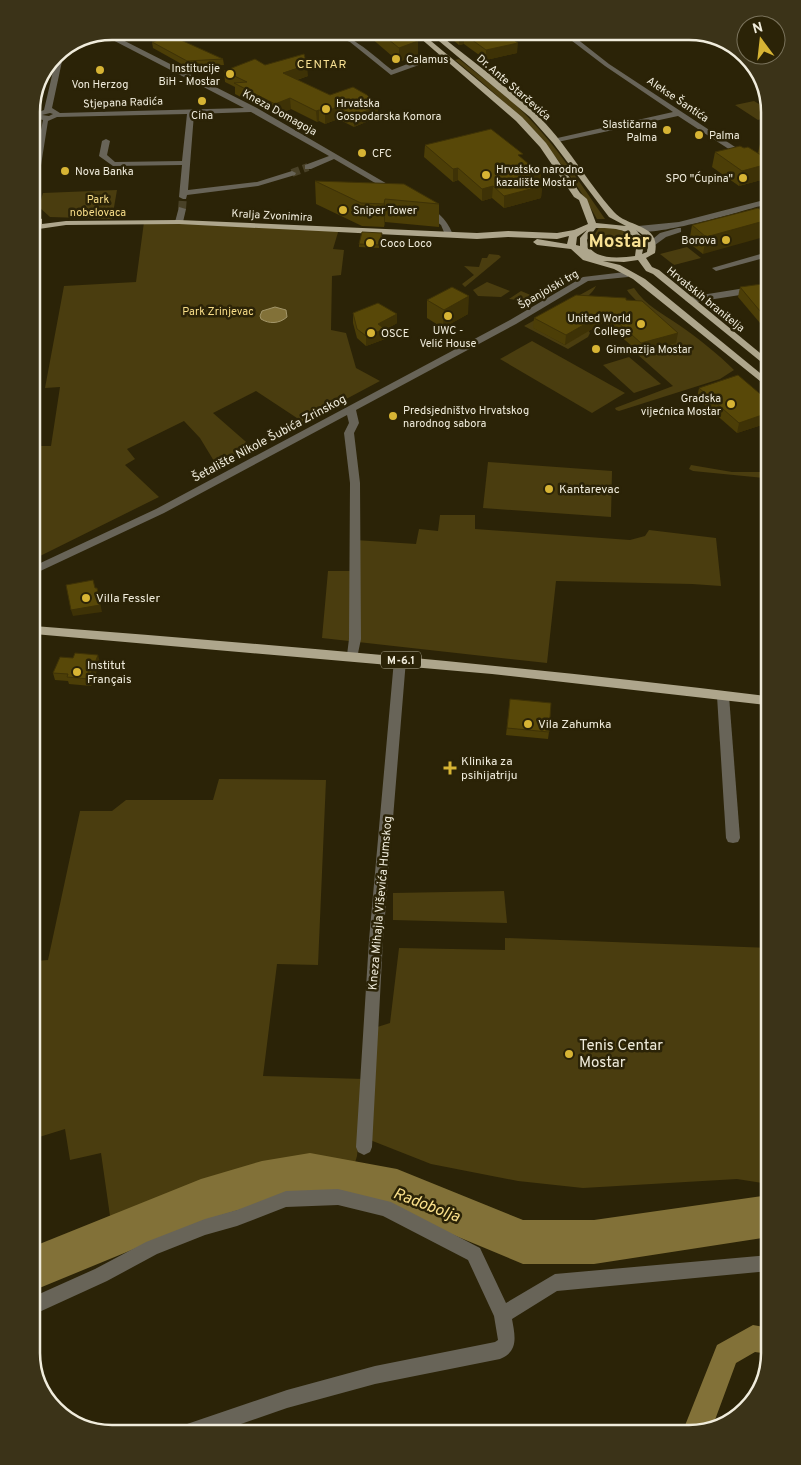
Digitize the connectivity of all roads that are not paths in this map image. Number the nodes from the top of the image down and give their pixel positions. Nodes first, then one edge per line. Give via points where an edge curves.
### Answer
1 (118, 40) edge
2 (349, 40) edge
3 (425, 40) edge
4 (441, 40) edge
5 (574, 40) edge
6 (444, 55) junction
7 (58, 65) edge
8 (226, 96) junction
9 (210, 110) junction
10 (254, 110) junction
11 (191, 111) junction
12 (680, 113) junction
13 (45, 114) edge
14 (106, 141) dead end
15 (556, 141) junction
16 (40, 146) edge
17 (336, 156) junction
18 (186, 163) junction
19 (308, 167) tunnel mouth
20 (761, 168) edge
21 (292, 173) tunnel mouth
22 (593, 192) junction
23 (577, 195) junction
24 (405, 197) edge
25 (761, 203) edge
26 (420, 206) edge
27 (182, 210) tunnel mouth
28 (720, 215) junction
29 (40, 221) edge
30 (180, 222) junction
31 (593, 226) junction
32 (621, 228) junction
33 (641, 229) junction
34 (579, 230) junction
35 (449, 235) junction
36 (477, 236) junction
37 (652, 243) junction
38 (572, 247) junction
39 (586, 250) junction
40 (644, 257) junction
41 (761, 257) edge
42 (613, 260) junction
43 (716, 268) dead end
44 (625, 275) dead end
45 (642, 281) junction
46 (761, 288) edge
47 (688, 300) junction
48 (513, 322) joint
49 (761, 359) edge
50 (761, 379) edge
51 (351, 409) junction
52 (40, 567) edge
53 (40, 630) edge
54 (353, 655) junction
55 (400, 660) junction
56 (724, 696) junction
57 (761, 700) edge
58 (733, 838) dead end
59 (364, 1147) dead end
60 (761, 1264) edge
61 (40, 1303) edge
62 (503, 1315) junction
63 (211, 1425) edge

1 - 8 street, Kneza Domagoja
2 - 6 street via 391,74
3 - 6 main road
4 - 15 main road, Dr. Ante Starčevića via 533,115
5 - 12 street, Alekse Šantića
6 - 23 main road via 519,119 543,145
7 - 13 street
8 - 9 street via 224,105
8 - 10 street, Kneza Domagoja
9 - 10 street, Stjepana Radića
9 - 11 street, Stjepana Radića
10 - 17 street, Kneza Domagoja
11 - 13 street, Stjepana Radića
11 - 18 street
12 - 15 street
12 - 20 street, Alekse Šantića
13 - 16 street
14 - 18 street via 103,156 113,164
15 - 22 main road, Dr. Ante Starčevića
17 - 19 street
17 - 24 street, Kneza Domagoja
18 - 21 street via 184,195 258,184
22 - 32 main road, Dr. Ante Starčevića via 600,209
22 - 33 main road, Dr. Ante Starčevića via 616,219
23 - 31 main road via 586,204
23 - 34 main road via 583,221
25 - 28 street
26 - 35 street via 442,221
27 - 30 street
28 - 33 street
28 - 37 street via 669,233
29 - 30 main road, Kralja Zvonimira
30 - 35 main road, Kralja Zvonimira
31 - 32 main road, Kralja Zvonimira
31 - 34 main road, Kralja Zvonimira
31 - 39 main road via 583,239
32 - 33 street
32 - 40 main road, Dr. Ante Starčevića via 636,233 640,238 638,254
33 - 37 main road via 650,236
34 - 36 main road, Kralja Zvonimira via 557,236
34 - 38 main road via 570,242
35 - 36 main road, Kralja Zvonimira
36 - 38 main road, Kralja Zvonimira
37 - 40 main road via 652,251
38 - 39 main road, Kralja Zvonimira
38 - 45 main road via 579,255 614,266
39 - 42 main road, Kralja Zvonimira
40 - 42 main road
40 - 47 main road, Hrvatskih branitelja via 649,269
41 - 43 street
42 - 45 main road via 635,272
44 - 48 street, Španjolski trg via 586,279
45 - 50 main road
46 - 47 street
47 - 49 main road, Hrvatskih branitelja
48 - 51 street, Šetalište Nikole Šubića Zrinskog
51 - 52 street, Šetalište Nikole Šubića Zrinskog via 160,511
51 - 54 street via 354,423 349,433 355,483
53 - 54 main road, M-6.1
54 - 55 main road, M-6.1
55 - 56 main road, M-6.1
55 - 59 street, Kneza Mihajla Viševića Humskog via 376,940
56 - 57 main road, M-6.1
56 - 58 street
60 - 62 street via 555,1283
61 - 62 street via 152,1248 205,1227 286,1199 338,1197 385,1208 474,1254
62 - 63 street via 507,1343 500,1350 375,1375 287,1399

